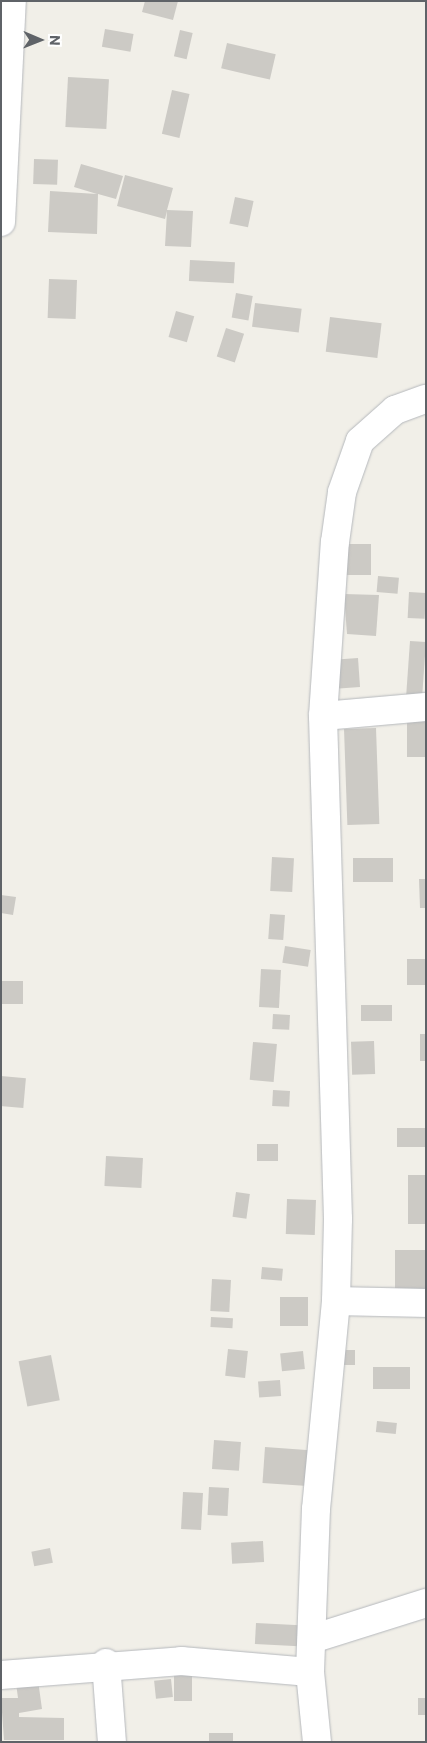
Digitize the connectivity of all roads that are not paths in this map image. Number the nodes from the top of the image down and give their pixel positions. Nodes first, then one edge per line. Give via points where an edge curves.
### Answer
1 (12, 1) edge
2 (3, 107) edge
3 (1, 222) edge
4 (426, 399) edge
5 (426, 707) edge
6 (323, 716) junction
7 (336, 1301) junction
8 (426, 1303) edge
9 (426, 1602) edge
10 (312, 1639) junction
11 (106, 1663) junction
12 (310, 1672) junction
13 (1, 1675) edge
14 (112, 1742) edge
15 (318, 1742) edge

1 - 2 street
2 - 3 street
4 - 6 street via 395,410 374,425 360,441 342,492
5 - 6 street
6 - 7 street via 330,1024 339,1145
7 - 8 street
7 - 10 street via 316,1509
9 - 10 street
10 - 12 street
11 - 12 street via 181,1660
11 - 13 street
11 - 14 street
12 - 15 street

